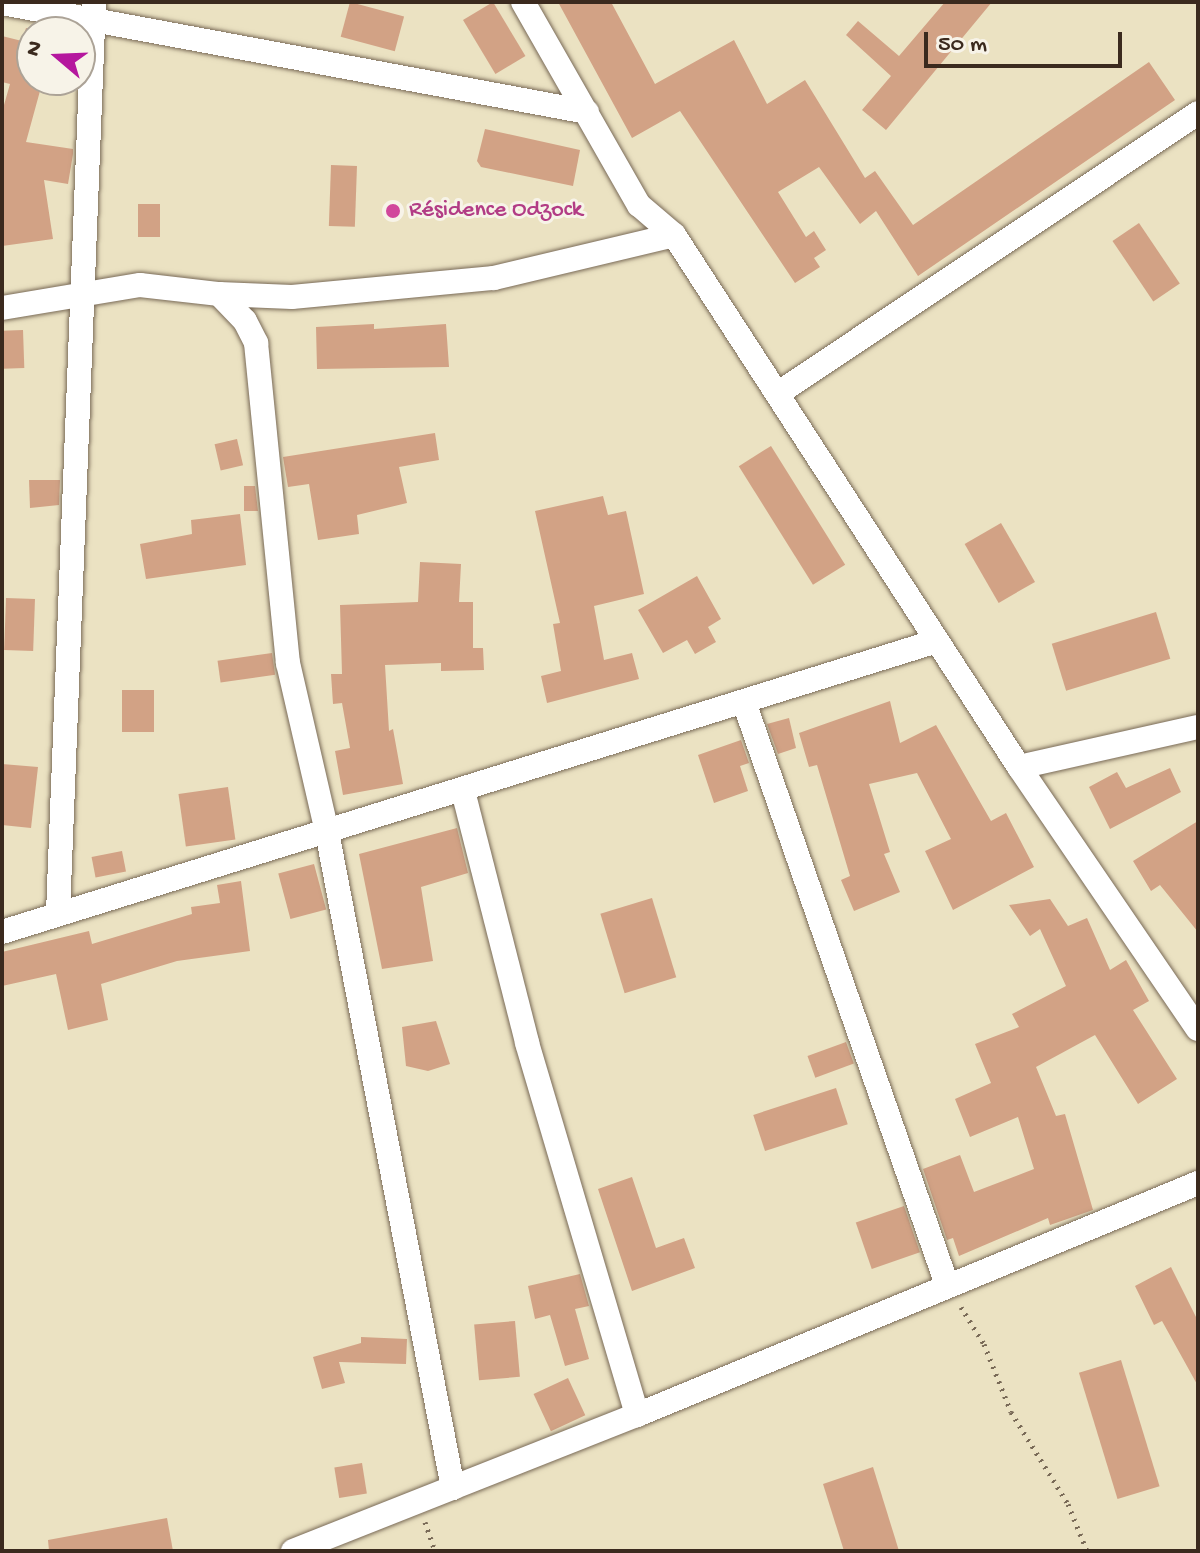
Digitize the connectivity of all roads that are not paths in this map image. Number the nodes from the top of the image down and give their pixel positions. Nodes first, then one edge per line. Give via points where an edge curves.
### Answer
1 (523, 2) edge
2 (2, 3) edge
3 (94, 10) edge
4 (587, 112) junction
5 (1198, 113) edge
6 (674, 235) junction
7 (219, 294) junction
8 (85, 298) junction
9 (2, 308) edge
10 (777, 394) junction
11 (937, 641) junction
12 (744, 702) junction
13 (1198, 727) edge
14 (1019, 767) junction
15 (463, 791) junction
16 (327, 832) junction
17 (58, 913) junction
18 (2, 932) edge
19 (1198, 1029) edge
20 (1198, 1183) edge
21 (947, 1285) junction
22 (637, 1415) junction
23 (453, 1488) junction
24 (303, 1550) edge

1 - 4 street
2 - 3 street
3 - 4 street
3 - 8 street
4 - 6 street via 639,205
5 - 10 street
6 - 7 street via 494,278 292,297
6 - 10 street
7 - 8 street via 140,285
7 - 16 street via 239,313 256,343 288,663
8 - 9 street
8 - 17 street
10 - 11 street
11 - 12 street
11 - 14 street
12 - 15 street
12 - 21 street
13 - 14 street
14 - 19 street
15 - 16 street
15 - 22 street via 524,1033
16 - 17 street
16 - 23 street
17 - 18 street
20 - 21 street
21 - 22 street
22 - 23 street
23 - 24 street

